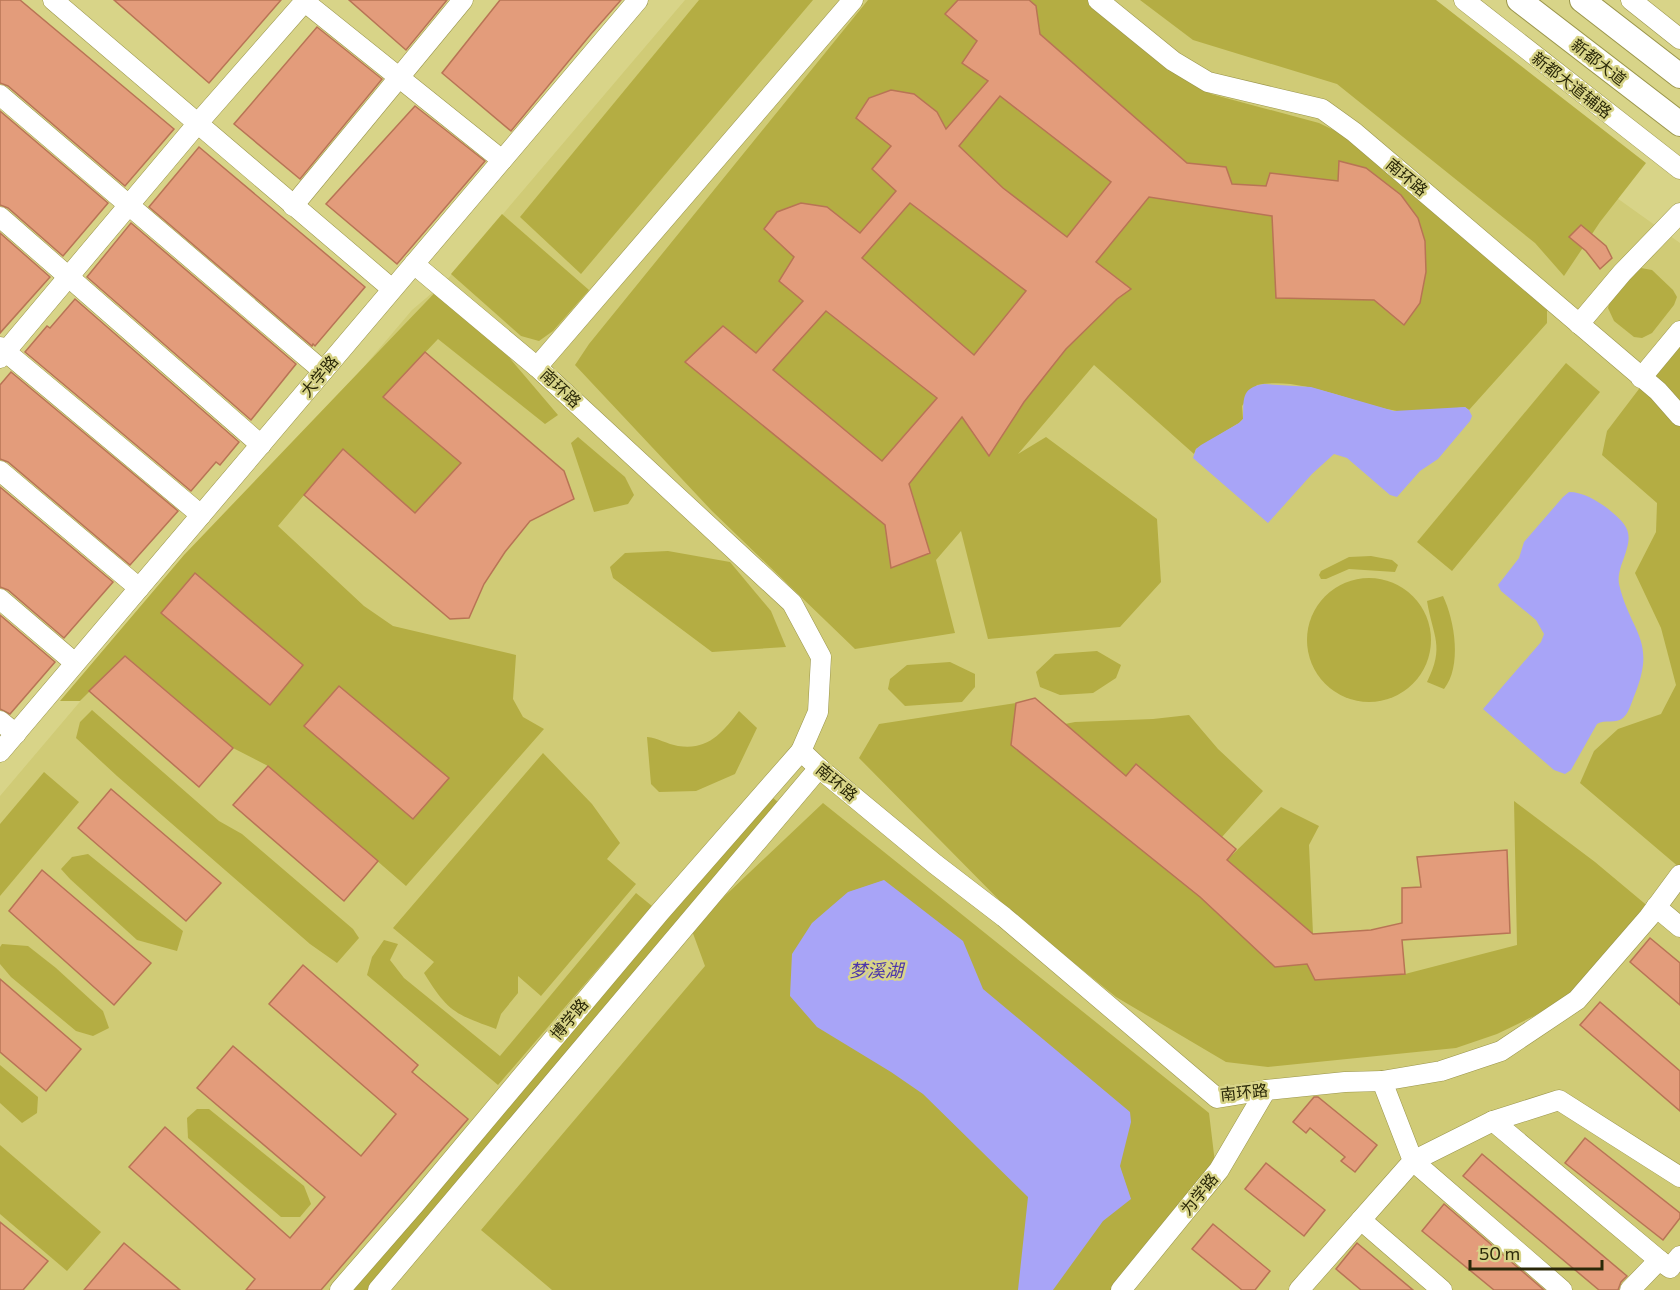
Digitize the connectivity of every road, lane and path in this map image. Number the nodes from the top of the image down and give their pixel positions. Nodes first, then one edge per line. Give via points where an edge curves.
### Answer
1 (52, 0) edge
2 (463, 0) edge
3 (638, 0) edge
4 (853, 0) edge
5 (1098, 0) edge
6 (1464, 0) edge
7 (1519, 0) edge
8 (1582, 0) edge
9 (1631, 0) edge
10 (305, 1) edge
11 (1680, 39) edge
12 (1680, 76) edge
13 (400, 78) junction
14 (0, 95) edge
15 (198, 123) junction
16 (1680, 124) edge
17 (502, 160) junction
18 (1680, 169) edge
19 (129, 205) junction
20 (293, 206) junction
21 (1680, 213) edge
22 (0, 217) edge
23 (414, 264) junction
24 (69, 277) junction
25 (392, 289) junction
26 (1579, 324) junction
27 (1680, 331) edge
28 (2, 352) edge
29 (537, 367) junction
30 (323, 371) junction
31 (1641, 378) junction
32 (1680, 416) edge
33 (261, 445) junction
34 (0, 471) edge
35 (201, 515) junction
36 (139, 588) junction
37 (0, 599) edge
38 (75, 663) junction
39 (0, 721) edge
40 (16, 734) junction
41 (801, 751) junction
42 (0, 752) edge
43 (819, 768) junction
44 (1680, 875) edge
45 (1656, 907) junction
46 (1680, 927) edge
47 (1382, 1081) junction
48 (1266, 1090) junction
49 (1493, 1121) junction
50 (1413, 1161) junction
51 (1680, 1177) edge
52 (1361, 1220) junction
53 (1672, 1265) edge
54 (1305, 1288) edge
55 (340, 1290) edge
56 (378, 1290) edge
57 (1120, 1290) edge
58 (1442, 1290) edge
59 (1562, 1290) edge
60 (1630, 1290) edge

1 - 15 street
2 - 13 street
3 - 17 street, 大学路
4 - 29 street, 南环路
5 - 26 street, 南环路 via 1173,61 1208,82 1322,110 1354,132
6 - 18 street, 新都大道辅路
7 - 16 main road, 新都大道
8 - 12 main road
9 - 11 street
10 - 13 street
10 - 15 street
13 - 17 street
13 - 20 street
14 - 19 street
15 - 19 street
15 - 20 street
17 - 23 street, 大学路
19 - 24 street
19 - 30 street
20 - 25 street
21 - 26 street
22 - 24 street
23 - 25 street, 大学路
23 - 29 street
24 - 28 street
24 - 33 street
25 - 30 street, 大学路
26 - 31 street, 南环路
27 - 31 street
28 - 35 street
29 - 41 street, 南环路 via 792,603 821,657 818,712
30 - 33 street, 大学路
31 - 32 street, 南环路
33 - 35 street, 大学路
34 - 36 street
35 - 36 street, 大学路
36 - 38 street, 大学路
37 - 38 street
38 - 40 street, 大学路
39 - 40 street
40 - 42 street, 大学路
41 - 43 street, 南环路
41 - 55 street, 博学路
43 - 48 street, 南环路 via 1004,917 1217,1098
43 - 56 street, 博学路
44 - 45 street, 南环路
45 - 46 street
45 - 47 street, 南环路 via 1577,1000 1501,1051 1441,1071
47 - 48 street, 南环路
47 - 50 street
48 - 57 street, 为学路 via 1219,1170
49 - 50 street
49 - 51 street via 1559,1100
49 - 53 street
50 - 52 street
50 - 59 street
52 - 54 street
52 - 58 street
53 - 60 street

